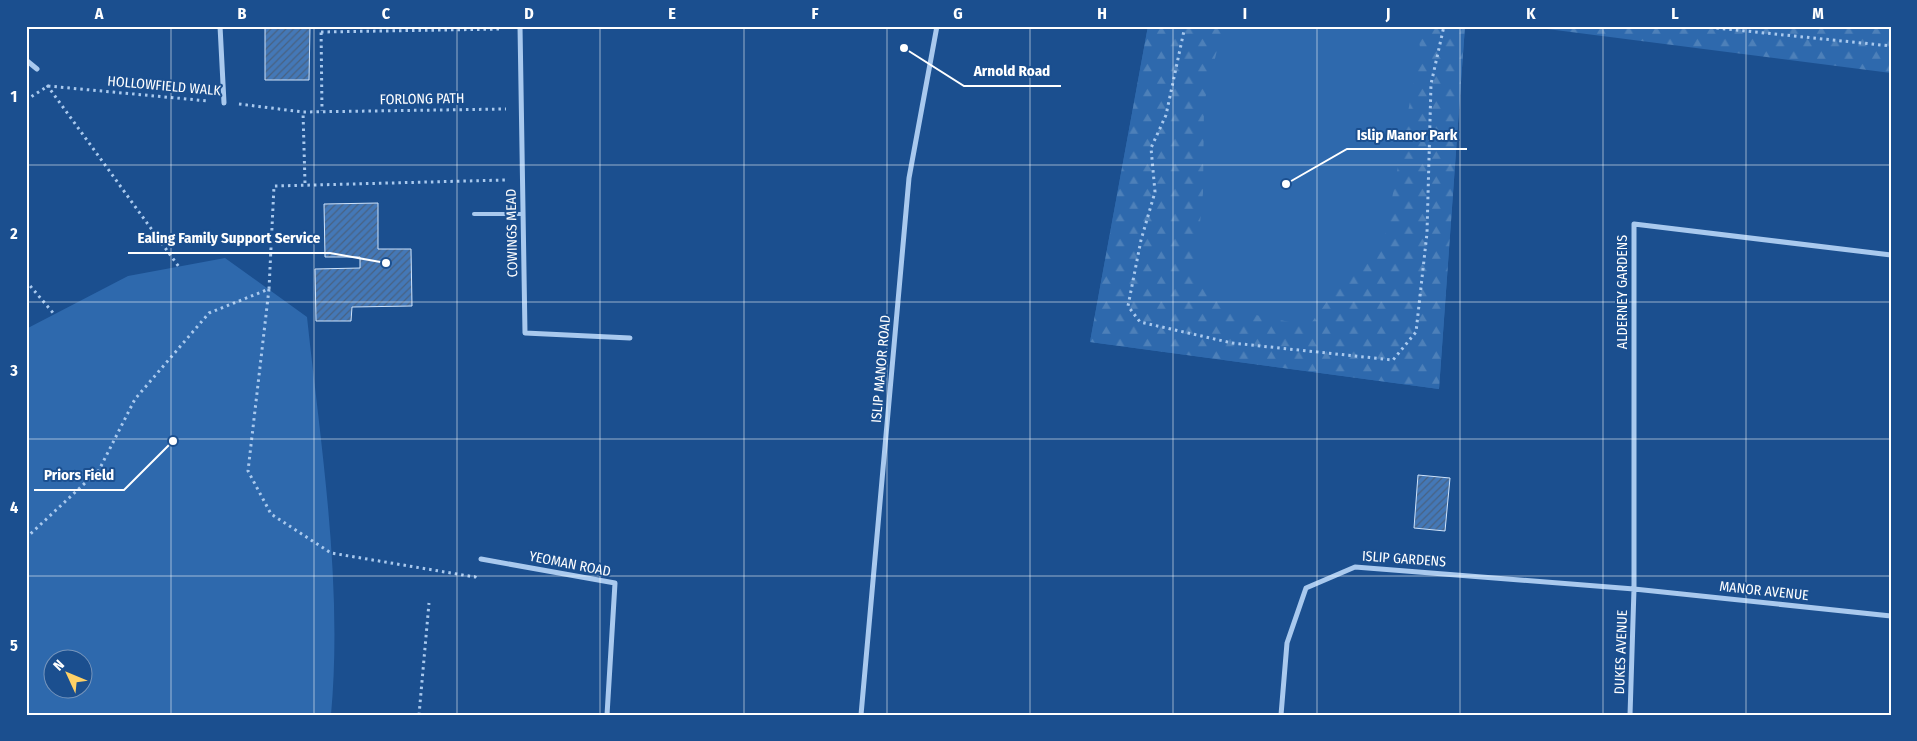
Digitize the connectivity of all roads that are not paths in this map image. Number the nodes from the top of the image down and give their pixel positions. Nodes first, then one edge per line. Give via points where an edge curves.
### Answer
1 (220, 26) edge
2 (937, 26) edge
3 (520, 28) edge
4 (26, 60) edge
5 (36, 69) road end
6 (224, 102) road end
7 (474, 214) dead end
8 (522, 214) junction
9 (1891, 255) edge
10 (630, 338) dead end
11 (481, 559) road end
12 (1634, 589) junction
13 (1891, 616) edge
14 (607, 715) edge
15 (860, 715) edge
16 (1281, 715) edge
17 (1630, 715) edge

1 - 6 street
2 - 15 street, ISLIP MANOR ROAD via 909,178
3 - 8 street, COWINGS MEAD
4 - 5 street
7 - 8 lane
8 - 10 street, COWINGS MEAD via 525,333
9 - 12 street, ALDERNEY GARDENS via 1634,224
11 - 14 street, YEOMAN ROAD via 615,584
12 - 13 street, MANOR AVENUE
12 - 16 street, ISLIP GARDENS via 1355,566 1306,588 1287,643
12 - 17 street, DUKES AVENUE

